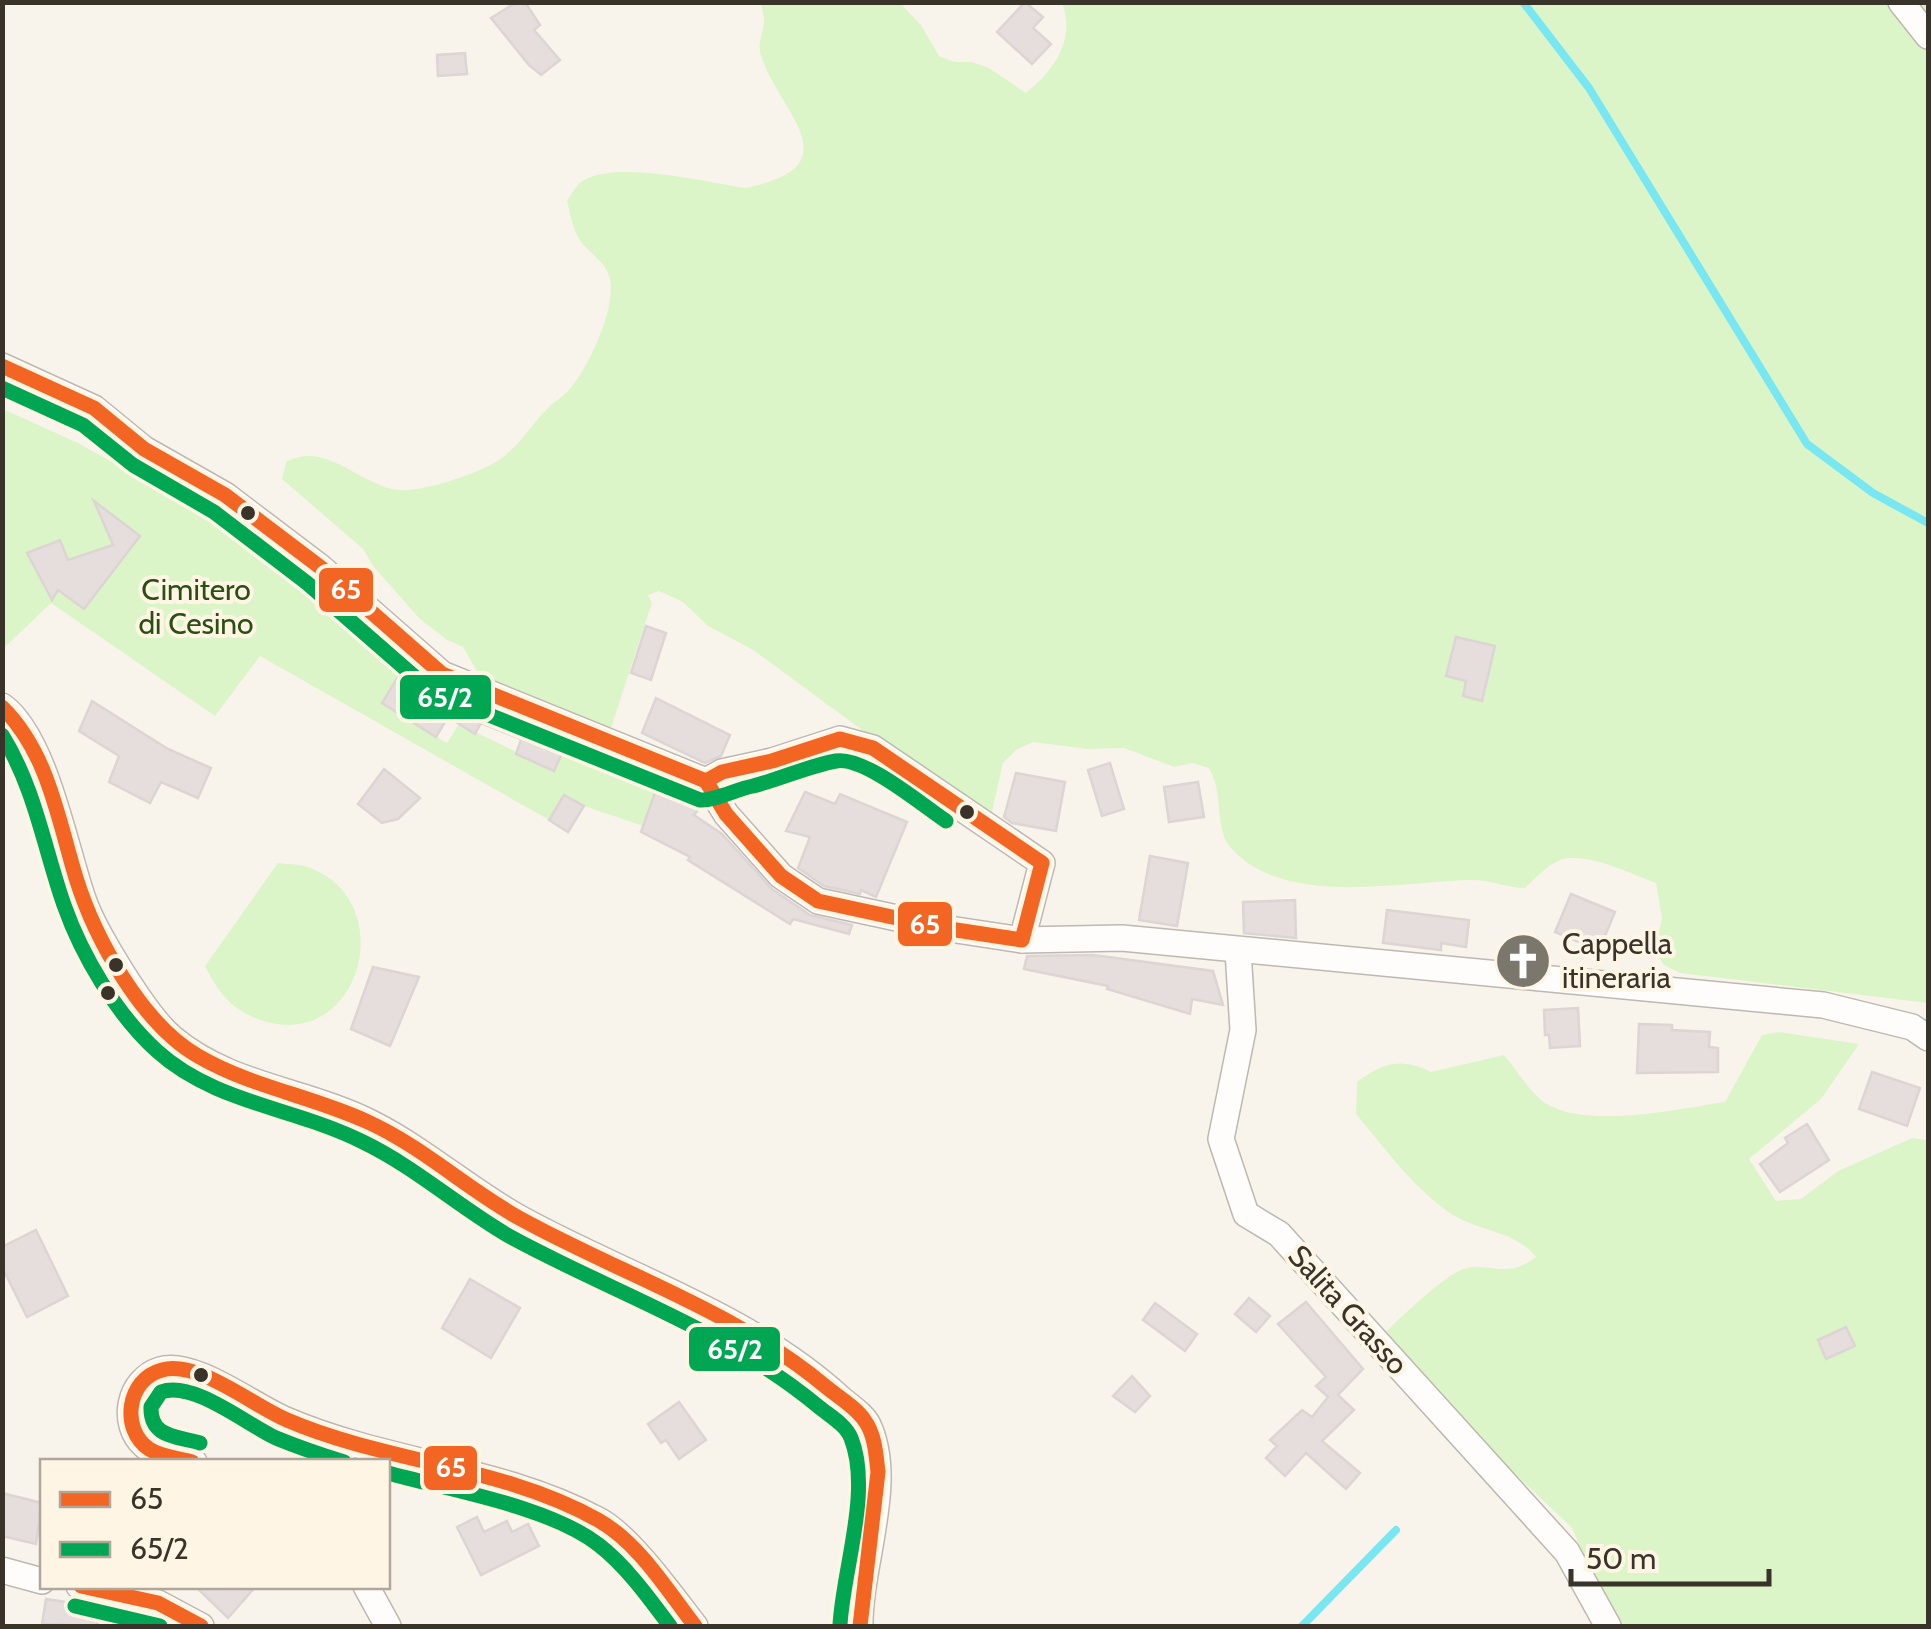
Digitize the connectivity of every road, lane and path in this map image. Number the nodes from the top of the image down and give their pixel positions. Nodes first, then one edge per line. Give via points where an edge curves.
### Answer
1 (1900, 2) edge
2 (1928, 36) edge
3 (2, 366) edge
4 (2, 706) edge
5 (706, 781) junction
6 (1022, 940) junction
7 (1238, 951) junction
8 (1928, 1038) edge
9 (181, 1459) edge
10 (2, 1570) edge
11 (40, 1580) edge
12 (93, 1589) edge
13 (368, 1589) edge
14 (202, 1626) edge
15 (388, 1626) edge
16 (696, 1626) edge
17 (860, 1626) edge
18 (1608, 1626) edge

1 - 2 street
3 - 5 street via 94,408 144,450 226,495 442,674
4 - 17 street via 35,749 84,904 113,960 169,1036 205,1062 372,1123 518,1217 775,1346 867,1423 876,1500
5 - 6 street via 781,876 818,900
5 - 6 street via 840,739 873,748 1042,863
6 - 7 street via 1122,938
7 - 8 street via 1823,1005
7 - 18 street, Salita Grasso via 1243,1030 1221,1139 1246,1214 1279,1234 1567,1552
9 - 16 street via 143,1444 130,1417 137,1388 160,1370 190,1371 333,1438 534,1492 602,1521
10 - 11 street
12 - 14 street via 158,1603
13 - 15 street

